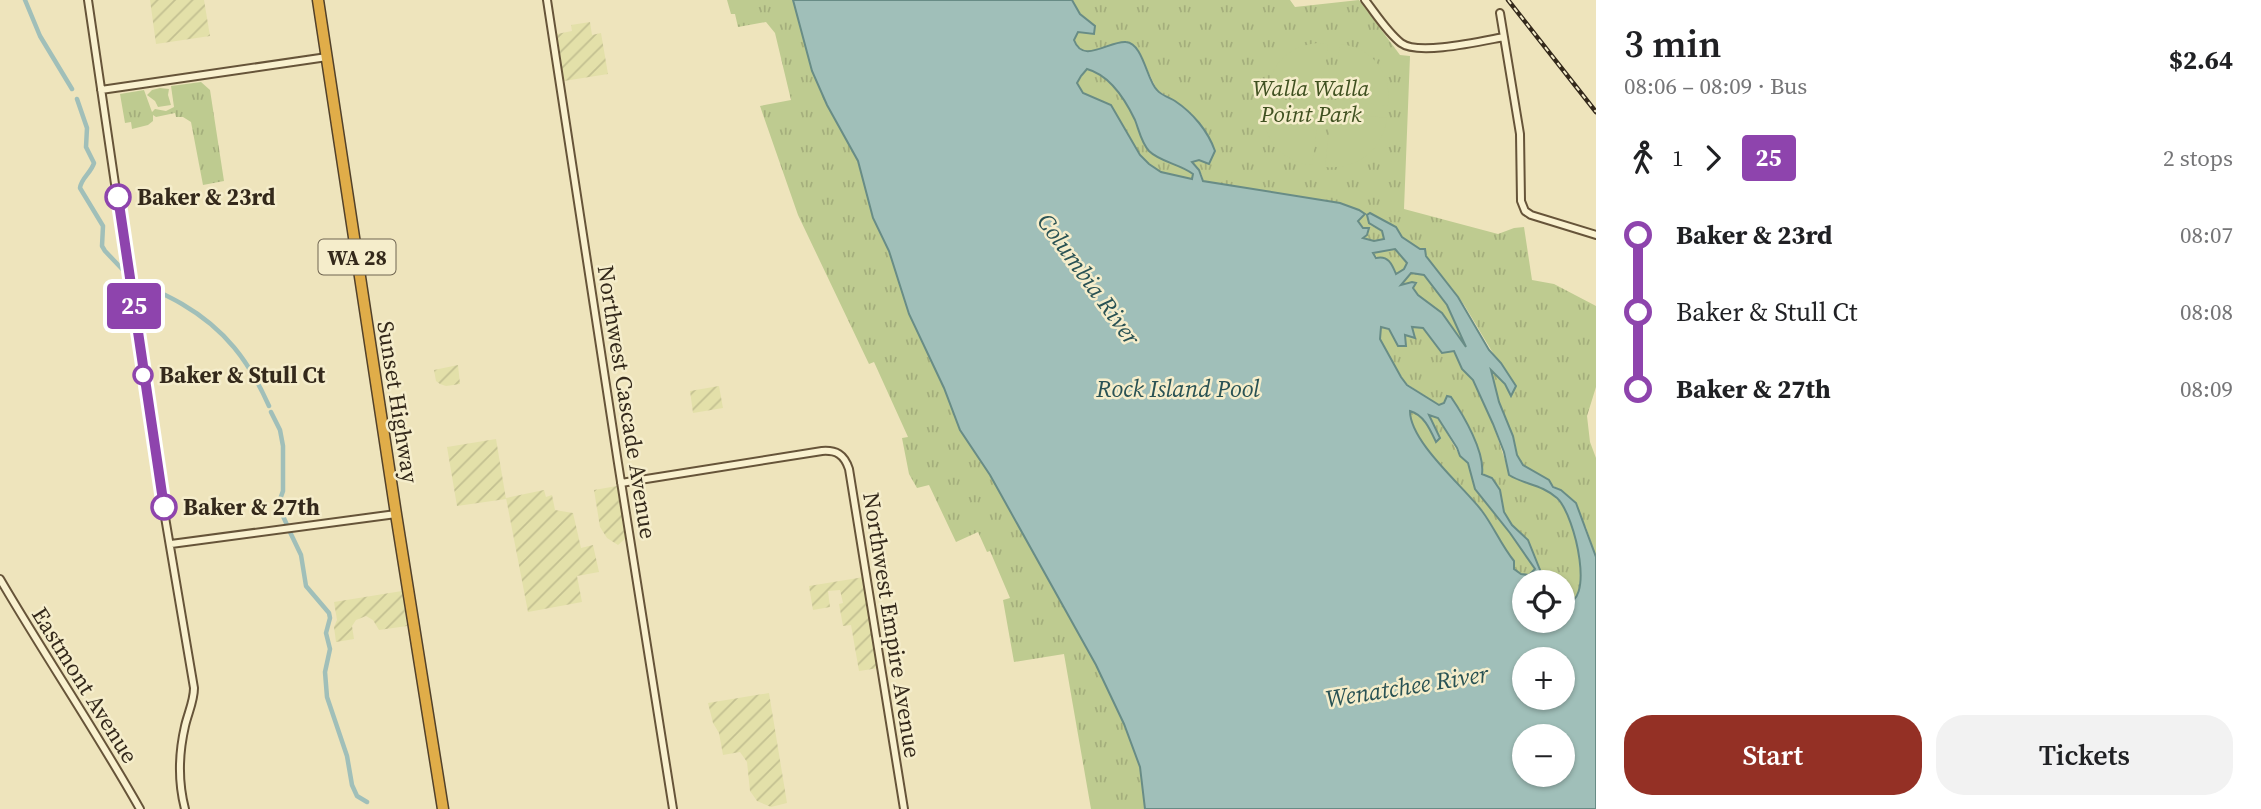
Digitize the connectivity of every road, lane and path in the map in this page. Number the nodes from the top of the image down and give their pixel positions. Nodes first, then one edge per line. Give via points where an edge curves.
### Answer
1 (88, 0) edge
2 (318, 0) edge
3 (547, 0) edge
4 (1365, 0) edge
5 (1500, 13) dead end
6 (1504, 37) junction
7 (327, 57) junction
8 (101, 90) junction
9 (1596, 235) edge
10 (621, 483) junction
11 (396, 514) junction
12 (171, 544) junction
13 (0, 579) edge
14 (140, 809) edge
15 (185, 809) edge
16 (443, 809) edge
17 (673, 809) edge
18 (904, 809) edge

1 - 8 street
2 - 7 highway, Sunset Highway / WA 28
3 - 10 street, Northwest Cascade Avenue
4 - 6 street via 1398,41 1413,49
5 - 6 street
6 - 9 street via 1520,134 1523,207 1531,215
7 - 8 street
7 - 11 highway, Sunset Highway / WA 28
8 - 12 street
10 - 17 street, Northwest Cascade Avenue
10 - 18 street, Northwest Empire Avenue via 822,451 844,458
11 - 12 street
11 - 16 highway, Sunset Highway / WA 28
12 - 15 street via 194,691 180,761
13 - 14 street, Eastmont Avenue

